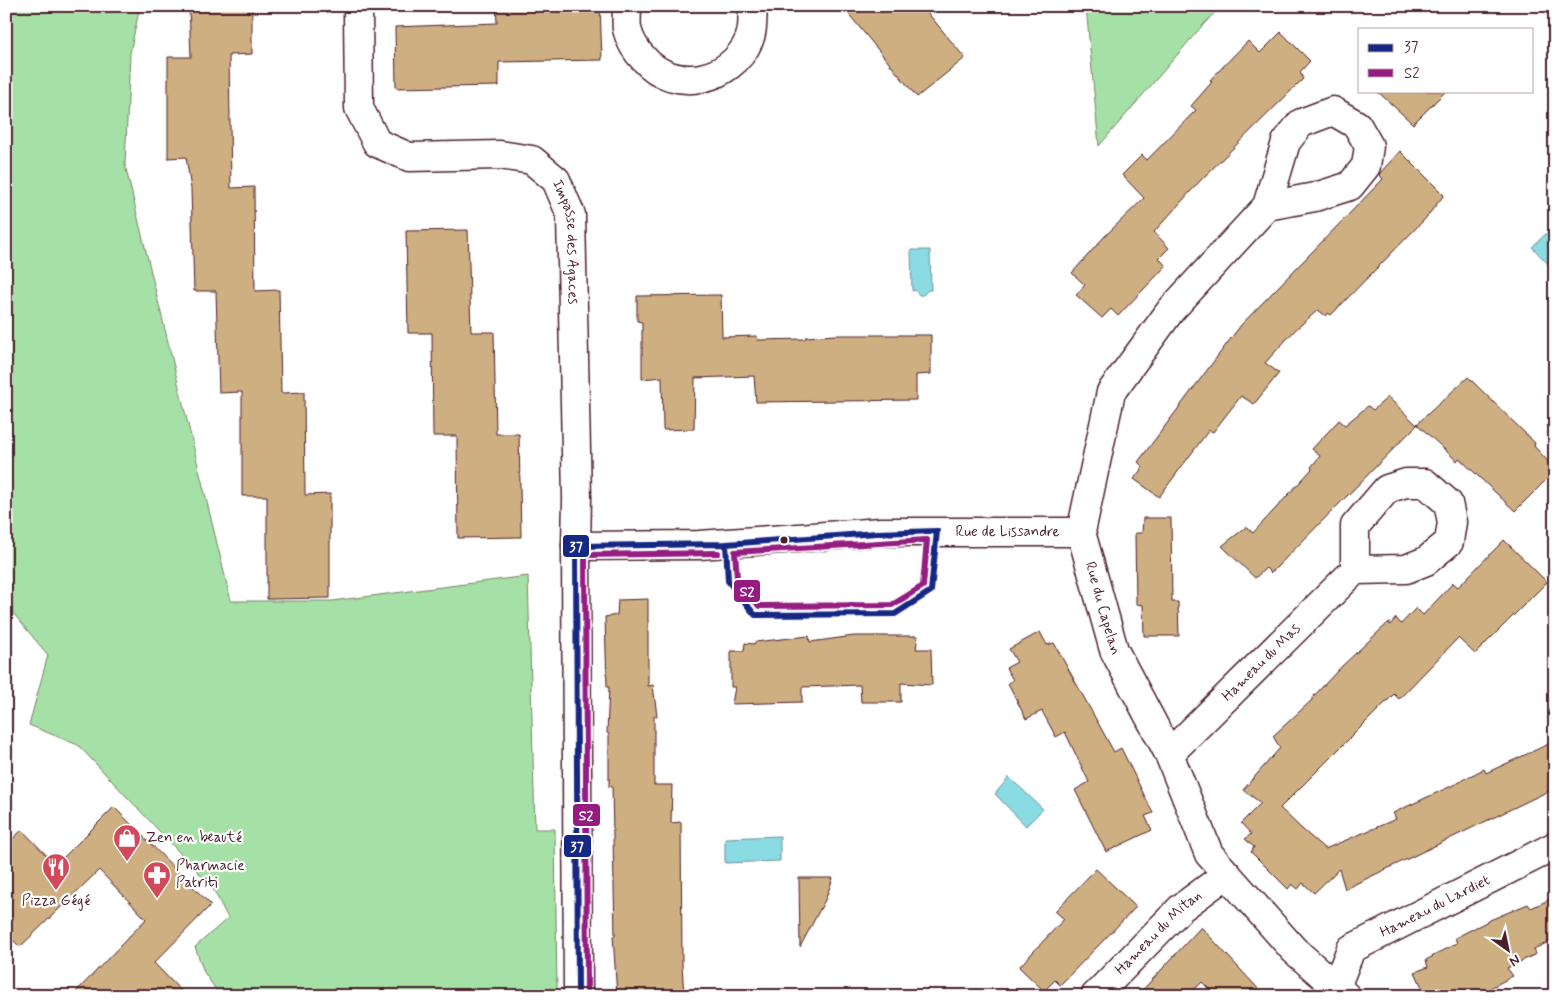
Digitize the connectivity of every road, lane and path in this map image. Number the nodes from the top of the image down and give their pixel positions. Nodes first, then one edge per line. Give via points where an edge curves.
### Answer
1 (360, 6) edge
2 (627, 6) edge
3 (752, 6) edge
4 (1267, 206) dead end
5 (1080, 532) junction
6 (576, 546) junction
7 (1355, 570) dead end
8 (1168, 754) junction
9 (1555, 846) edge
10 (1227, 874) junction
11 (1340, 991) edge
12 (578, 996) edge
13 (1095, 996) edge

1 - 6 street, Impasse des Agaces via 358,108 378,143 409,157 500,155 532,160 556,180 571,215
2 - 3 street via 627,29 635,49 652,68 672,77 691,80 715,74 738,58 749,40
4 - 5 street, Rue du Capelan via 1171,310 1111,392
5 - 6 street, Rue de Lissandre via 881,532 699,545
5 - 8 street, Rue du Capelan via 1114,650
6 - 12 street
7 - 8 street, Hameau du Mas
8 - 10 street, Rue du Capelan via 1210,854
9 - 11 street, Hameau du Lardiet via 1352,949
10 - 11 street, Rue du Capelan via 1294,950
10 - 13 street, Hameau du Mitan via 1181,908

